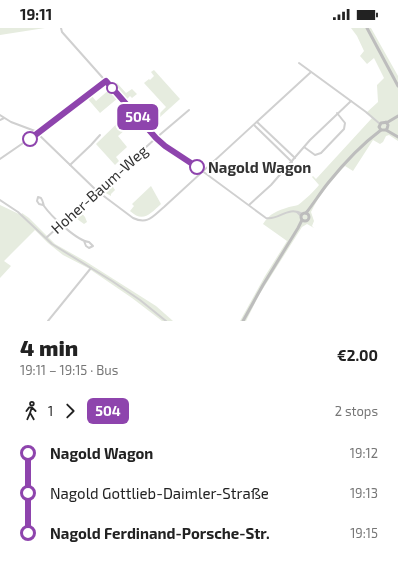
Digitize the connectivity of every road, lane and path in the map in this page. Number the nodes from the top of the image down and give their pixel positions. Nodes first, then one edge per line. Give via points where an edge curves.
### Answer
1 (61, 28) edge
2 (367, 28) edge
3 (299, 63) dead end
4 (311, 72) junction
5 (106, 81) junction
6 (398, 86) edge
7 (351, 101) junction
8 (189, 110) dead end
9 (337, 114) junction
10 (0, 115) edge
11 (398, 116) edge
12 (4, 118) junction
13 (0, 120) edge
14 (257, 122) junction
15 (254, 125) junction
16 (381, 126) junction
17 (387, 126) junction
18 (37, 134) junction
19 (100, 135) dead end
20 (398, 137) edge
21 (156, 138) junction
22 (304, 147) junction
23 (295, 158) junction
24 (0, 159) edge
25 (292, 162) junction
26 (70, 165) junction
27 (202, 172) junction
28 (97, 191) junction
29 (0, 200) edge
30 (43, 205) dead end
31 (249, 205) junction
32 (304, 216) junction
33 (61, 224) junction
34 (46, 238) junction
35 (84, 242) dead end
36 (91, 268) junction
37 (48, 321) edge
38 (166, 321) edge
39 (243, 321) edge

1 - 5 street via 65,36
2 - 6 street
3 - 4 street
4 - 7 street
4 - 14 street
5 - 18 street
5 - 21 street
7 - 9 street
7 - 16 street
8 - 21 street, Hoher-Baum-Weg
9 - 22 street
9 - 22 street via 344,123 344,129 321,153 315,156
10 - 12 street
11 - 17 street
12 - 13 street
12 - 18 street
14 - 15 street
14 - 23 street
15 - 25 street
15 - 27 street
16 - 17 street
16 - 17 street
16 - 32 street via 334,176
17 - 20 street
18 - 24 street
18 - 26 street
19 - 26 street
21 - 27 street
21 - 28 street, Hoher-Baum-Weg
22 - 23 street
23 - 25 street
25 - 31 street
26 - 28 street
27 - 28 street via 150,219 144,221 133,218
27 - 31 street
28 - 33 street, Hoher-Baum-Weg
29 - 34 street via 18,212
30 - 33 street
31 - 32 street via 268,218 289,211 296,211
32 - 39 street
33 - 34 street, Hoher-Baum-Weg
33 - 35 street
34 - 36 street
36 - 37 street
36 - 38 street via 140,300

